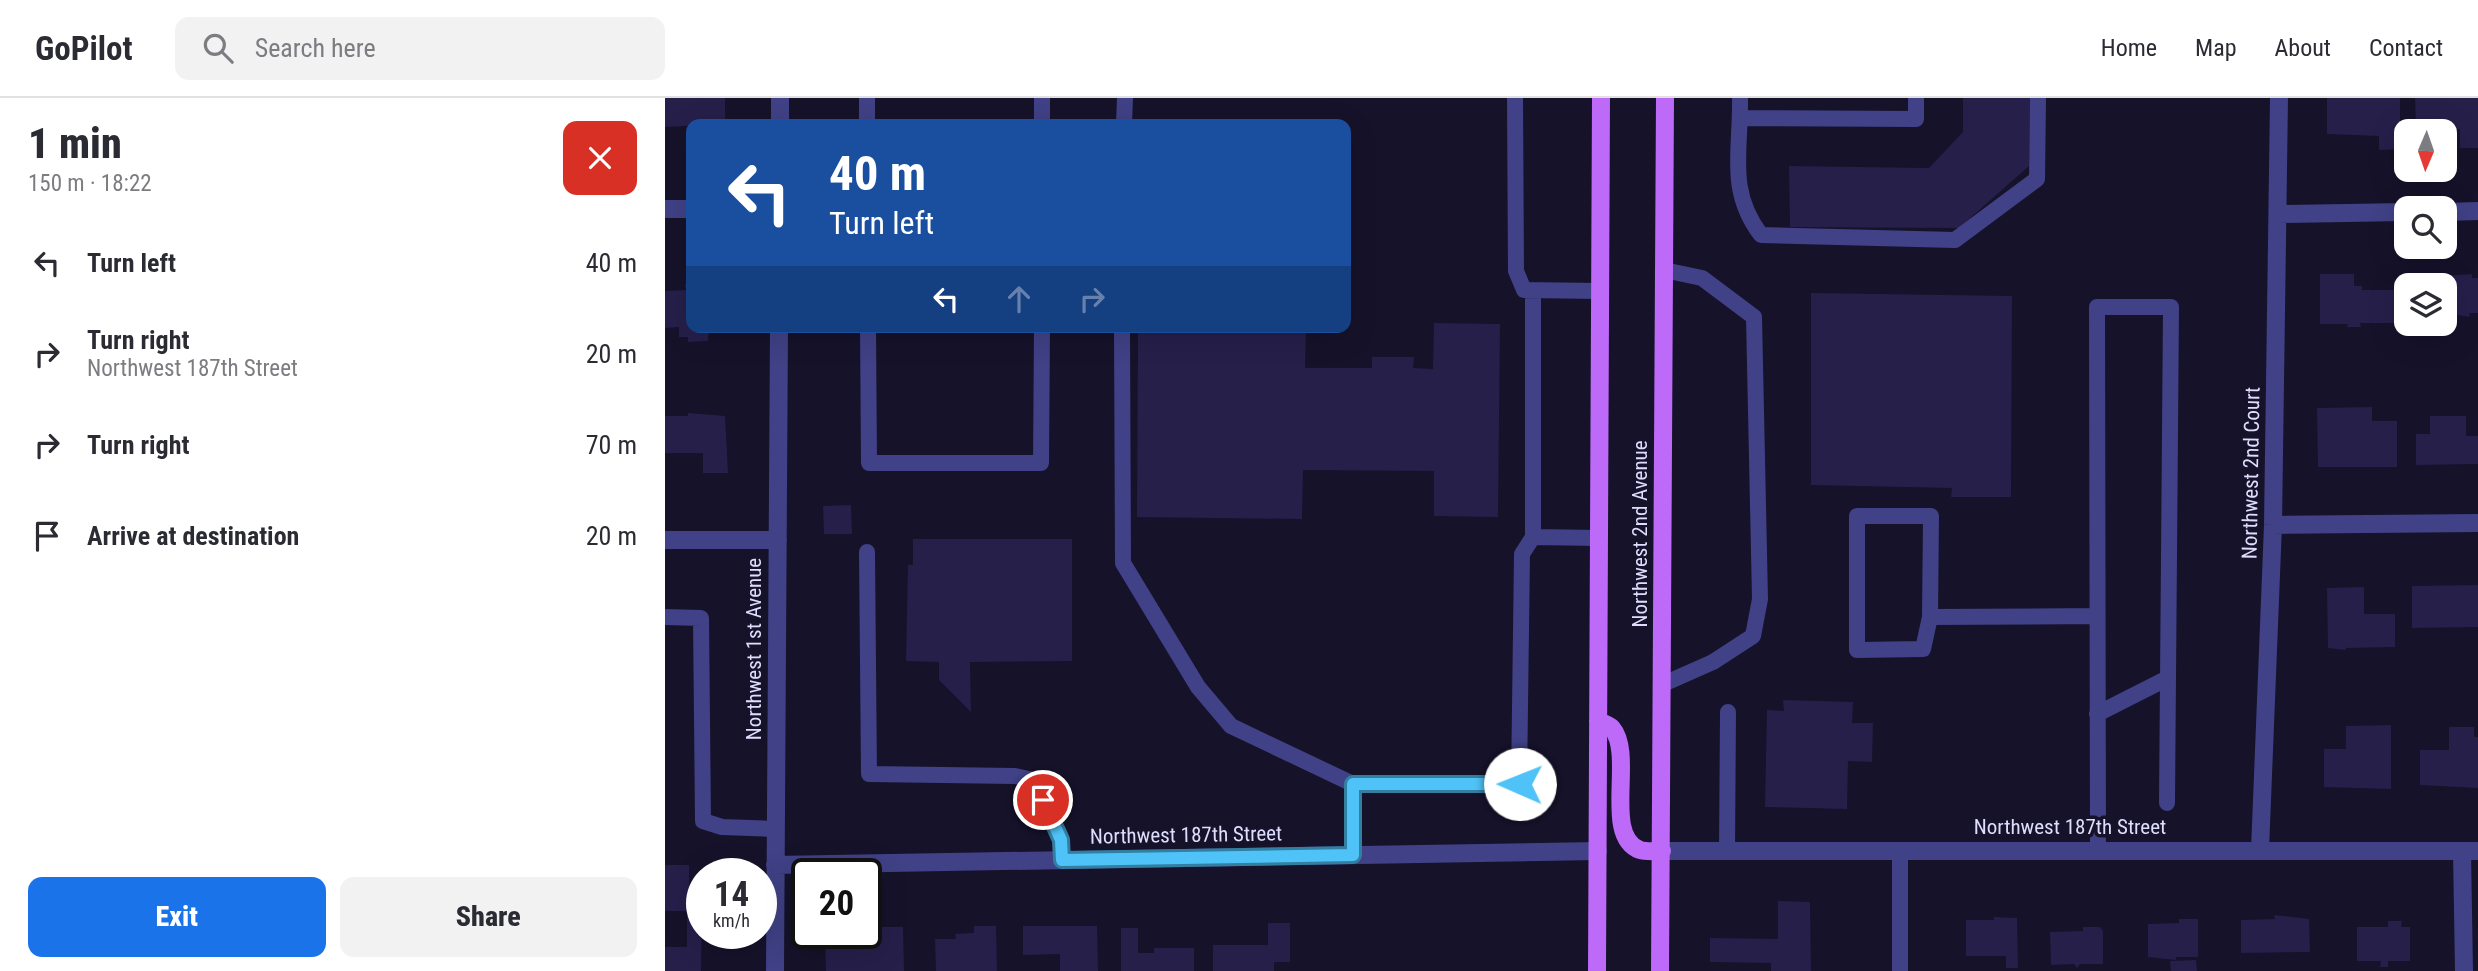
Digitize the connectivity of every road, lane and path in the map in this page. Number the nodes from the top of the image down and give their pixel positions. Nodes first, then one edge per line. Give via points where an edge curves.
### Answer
1 (780, 98) edge
2 (867, 98) edge
3 (1042, 98) edge
4 (1125, 98) edge
5 (1515, 98) edge
6 (1601, 98) edge
7 (1665, 98) edge
8 (1739, 98) edge
9 (1916, 98) edge
10 (2038, 98) edge
11 (2279, 98) edge
12 (1740, 118) junction
13 (780, 119) edge
14 (867, 119) edge
15 (1042, 119) edge
16 (1125, 119) edge
17 (665, 209) edge
18 (686, 209) edge
19 (2478, 211) edge
20 (2394, 212) edge
21 (2457, 212) edge
22 (2280, 214) junction
23 (1664, 270) junction
24 (1533, 290) junction
25 (1600, 290) junction
26 (779, 333) edge
27 (868, 333) edge
28 (1042, 333) edge
29 (1122, 333) edge
30 (2478, 523) edge
31 (2273, 526) junction
32 (1533, 537) junction
33 (1599, 538) junction
34 (665, 540) edge
35 (778, 540) junction
36 (867, 552) dead end
37 (2097, 615) junction
38 (665, 617) edge
39 (1930, 617) junction
40 (2168, 678) junction
41 (1661, 685) junction
42 (1728, 712) dead end
43 (2097, 714) junction
44 (1598, 721) junction
45 (1353, 784) junction
46 (2167, 803) dead end
47 (776, 829) junction
48 (2098, 850) junction
49 (2260, 850) junction
50 (1598, 851) junction
51 (1662, 851) junction
52 (1727, 851) junction
53 (1900, 851) junction
54 (2470, 851) edge
55 (1353, 855) junction
56 (775, 858) edge
57 (1062, 860) junction
58 (777, 865) edge
59 (775, 949) edge
60 (775, 971) edge
61 (1597, 971) edge
62 (1660, 971) edge
63 (1900, 971) edge
64 (2464, 971) edge

1 - 13 street
2 - 14 lane
3 - 15 lane
4 - 16 lane
5 - 24 lane via 1516,271 1524,290
6 - 25 main road, Northwest 2nd Avenue
7 - 23 main road, Northwest 2nd Avenue
8 - 12 lane
9 - 12 lane via 1916,119
10 - 12 lane via 2036,179 1955,240 1761,235 1738,194
11 - 22 street, Northwest 2nd Court
17 - 18 street
19 - 21 street
20 - 22 street
22 - 31 street, Northwest 2nd Court
23 - 41 main road, Northwest 2nd Avenue
23 - 41 lane via 1702,278 1754,317 1760,599 1753,636 1713,662
24 - 25 lane
24 - 32 lane
25 - 33 main road, Northwest 2nd Avenue
26 - 35 street, Northwest 1st Avenue
27 - 28 lane via 869,463 1041,463
29 - 45 lane via 1123,563 1198,687 1231,726
30 - 31 street
31 - 49 street, Northwest 2nd Court
32 - 33 lane
32 - 45 lane via 1522,554 1520,784
33 - 44 main road, Northwest 2nd Avenue
34 - 35 street
35 - 47 street, Northwest 1st Avenue
36 - 57 lane via 869,774 1033,780 1061,840
37 - 39 lane
37 - 40 lane via 2097,307 2171,307
37 - 43 lane
38 - 47 lane via 701,618 703,821 722,827
39 - 39 lane via 1923,649 1857,650 1857,516 1931,516
40 - 43 lane
40 - 46 lane
41 - 51 main road, Northwest 2nd Avenue
42 - 52 lane
43 - 48 lane
44 - 50 main road, Northwest 2nd Avenue
44 - 51 main road via 1612,727 1620,743 1622,826 1630,843 1641,851
45 - 55 lane
47 - 56 street, Northwest 1st Avenue
48 - 49 street, Northwest 187th Street
48 - 53 street, Northwest 187th Street
49 - 54 street, Northwest 187th Street
50 - 55 street, Northwest 187th Street
50 - 61 main road, Northwest 2nd Avenue
51 - 52 street, Northwest 187th Street
51 - 62 main road, Northwest 2nd Avenue
52 - 53 street, Northwest 187th Street
53 - 63 lane
54 - 64 street
55 - 57 street, Northwest 187th Street
57 - 58 street, Northwest 187th Street
59 - 60 street, Northwest 1st Avenue

